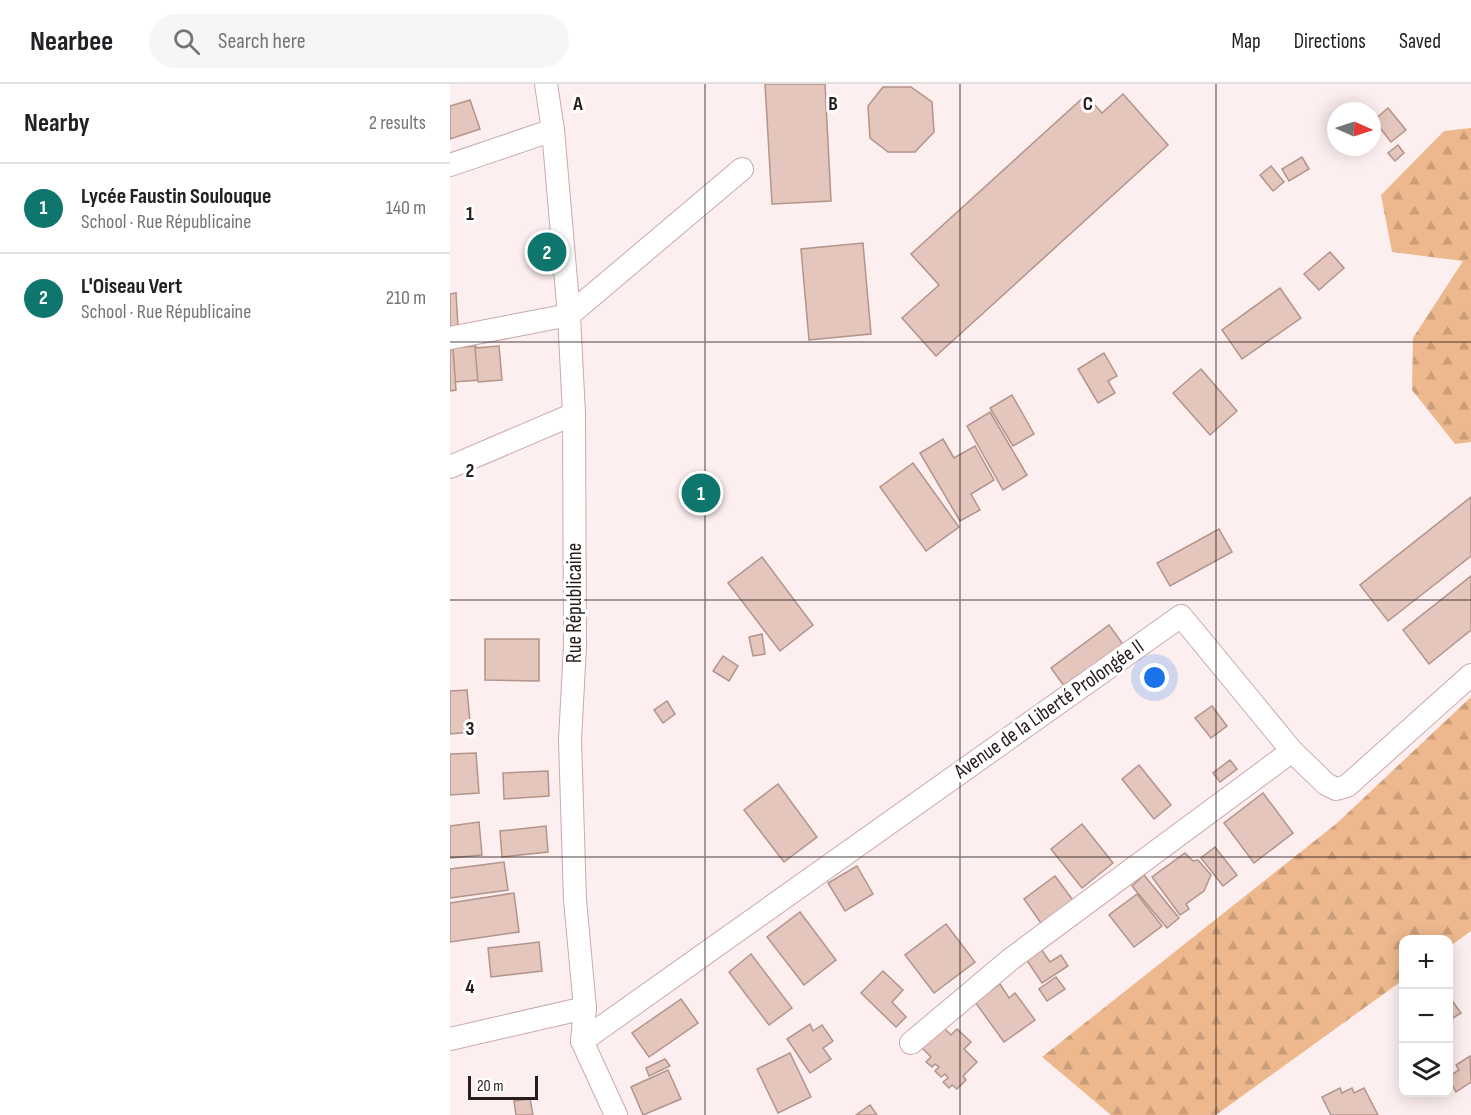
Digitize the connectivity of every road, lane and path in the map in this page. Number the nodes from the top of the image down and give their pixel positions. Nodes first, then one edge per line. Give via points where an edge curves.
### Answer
1 (546, 84) edge
2 (553, 130) junction
3 (450, 165) edge
4 (742, 169) dead end
5 (569, 315) junction
6 (450, 338) edge
7 (574, 414) junction
8 (450, 467) edge
9 (1471, 675) edge
10 (1292, 751) junction
11 (585, 1008) junction
12 (450, 1039) edge
13 (582, 1041) junction
14 (911, 1043) dead end
15 (616, 1115) edge

1 - 2 street, Rue Républicaine
2 - 3 street
2 - 5 street, Rue Républicaine
4 - 5 street
5 - 6 street
5 - 7 street, Rue Républicaine
7 - 8 street
7 - 11 street, Rue Républicaine via 576,646 570,740 575,900
9 - 10 street, Avenue de la Liberté Prolongée II via 1347,786 1336,789 1326,784
10 - 13 street, Avenue de la Liberté Prolongée II via 1181,615
10 - 14 street via 1011,959
11 - 12 street
11 - 13 street, Rue Républicaine
13 - 15 street, Rue Républicaine

